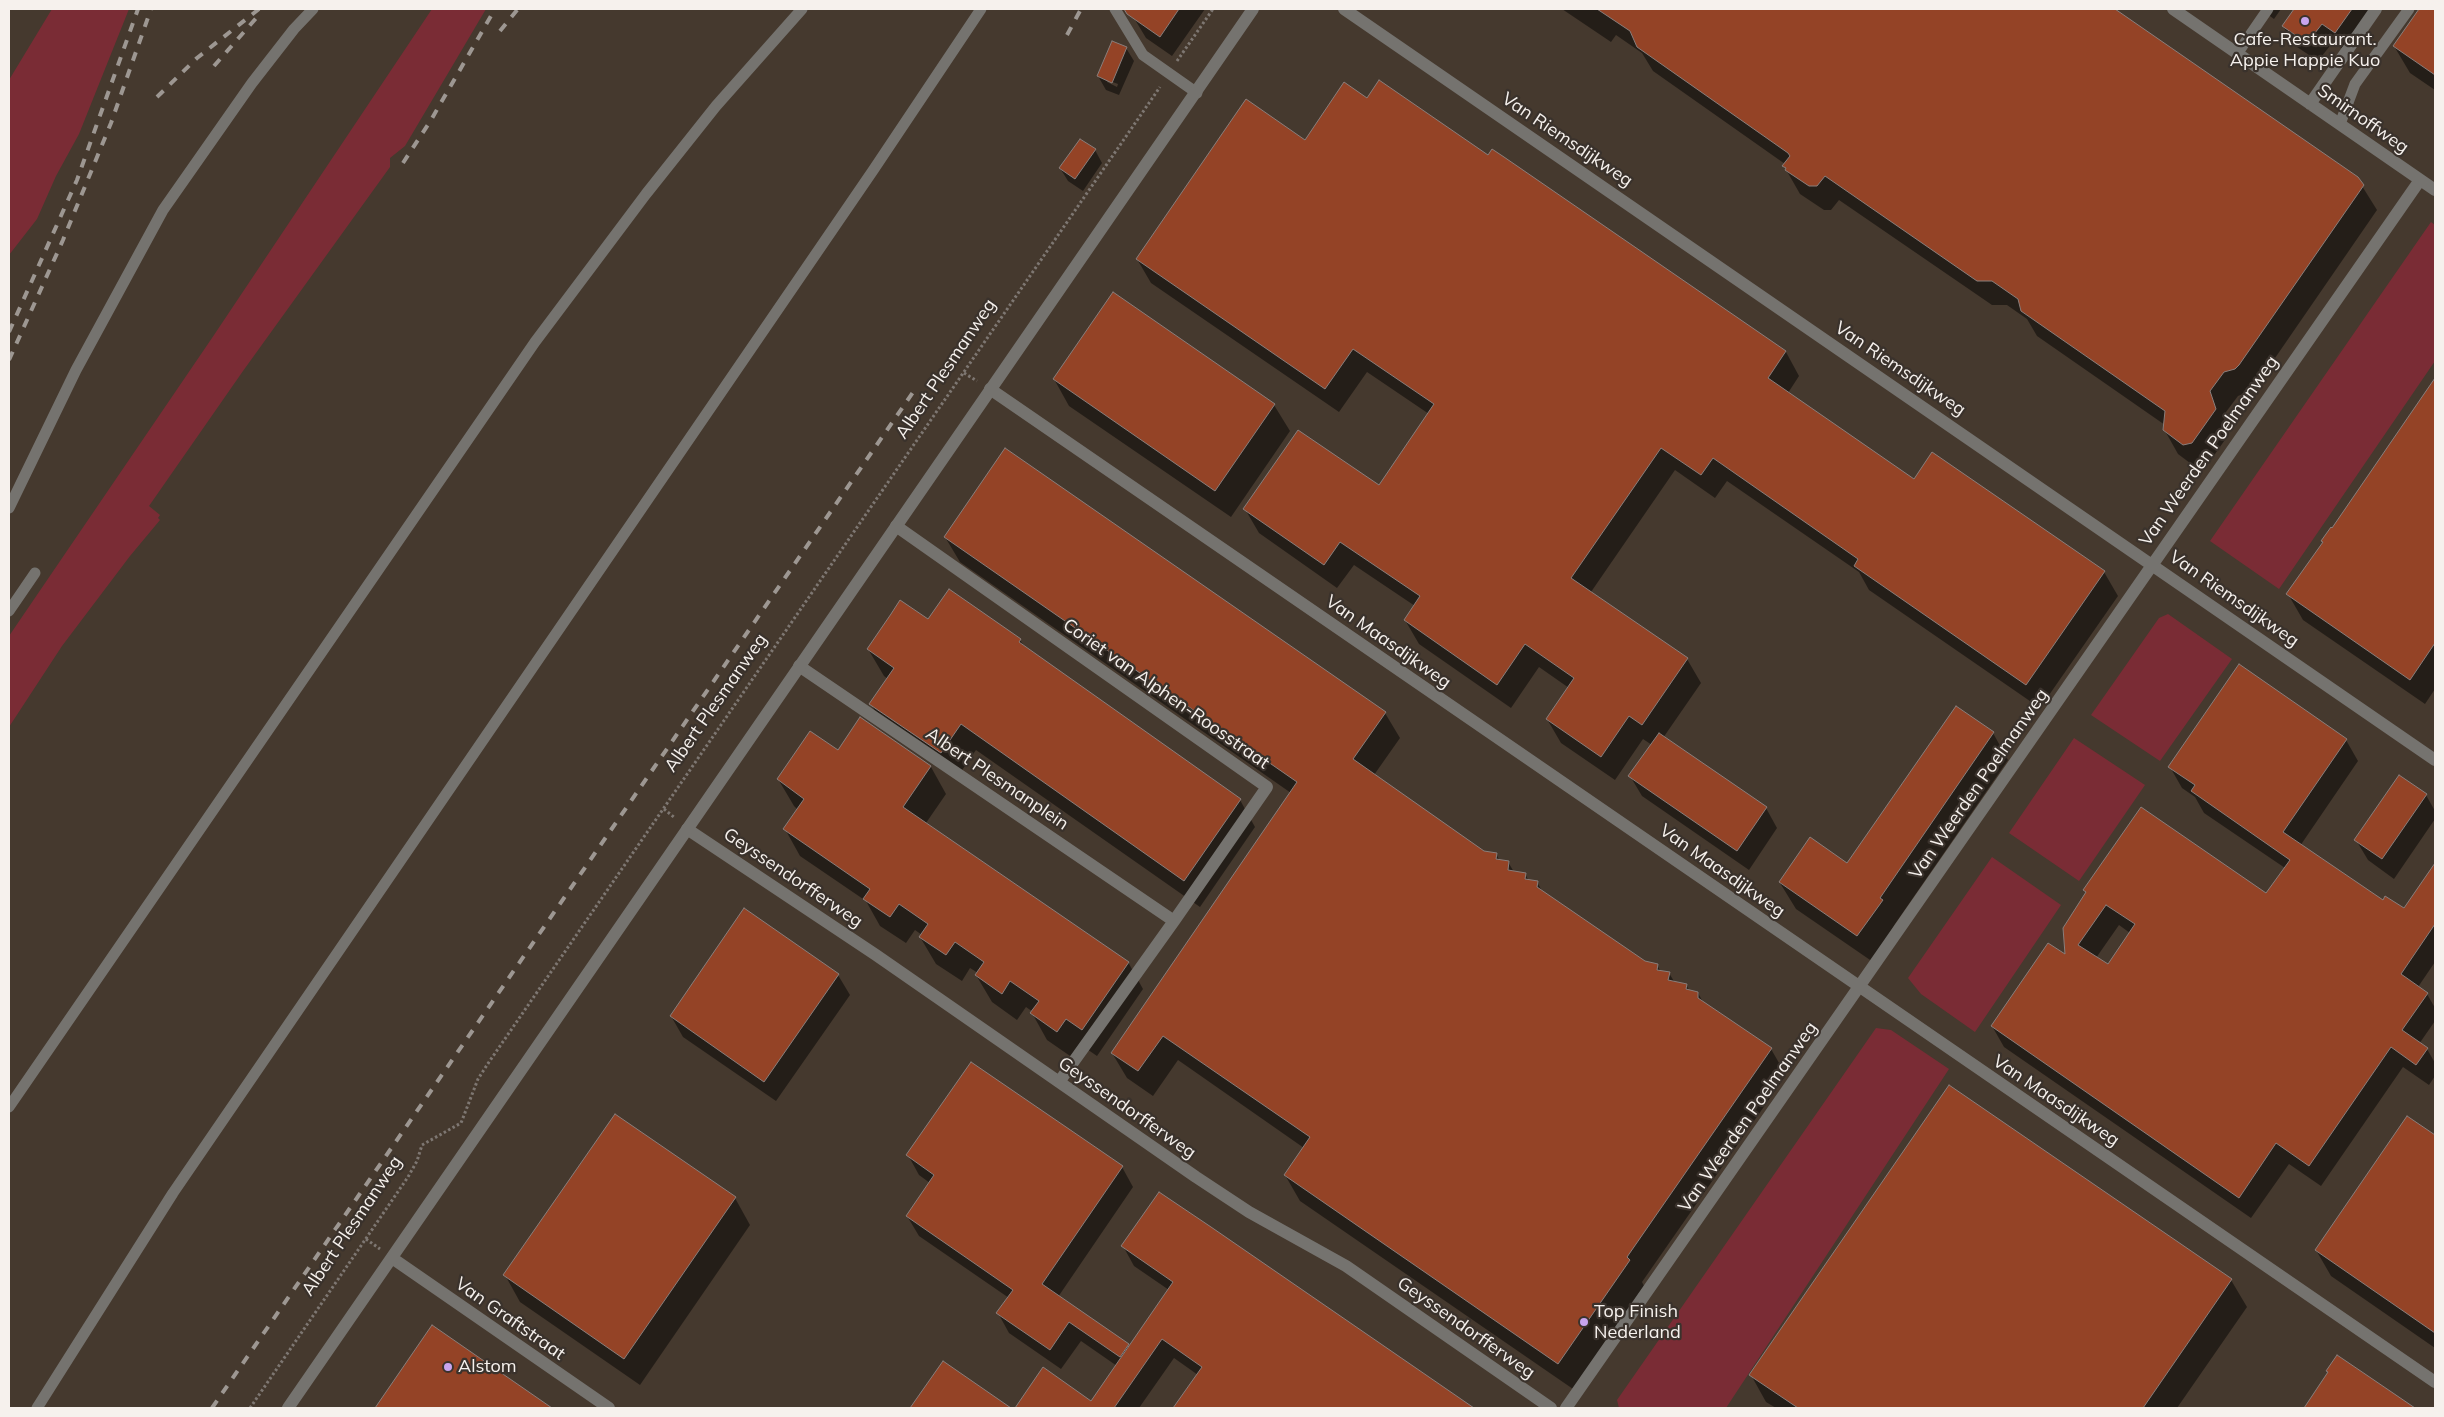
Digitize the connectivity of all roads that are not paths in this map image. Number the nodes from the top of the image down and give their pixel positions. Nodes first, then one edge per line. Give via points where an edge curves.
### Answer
1 (313, 9) edge
2 (802, 9) edge
3 (981, 9) edge
4 (1115, 9) edge
5 (1253, 9) edge
6 (1344, 9) edge
7 (2173, 9) edge
8 (2268, 9) edge
9 (2376, 9) edge
10 (2409, 9) edge
11 (2237, 54) junction
12 (1197, 93) junction
13 (2310, 104) junction
14 (2340, 124) junction
15 (2420, 180) junction
16 (2435, 190) edge
17 (990, 389) junction
18 (9, 508) edge
19 (896, 526) junction
20 (2152, 564) junction
21 (35, 573) dead end
22 (9, 611) edge
23 (799, 666) junction
24 (2435, 760) edge
25 (687, 829) junction
26 (1174, 921) junction
27 (1859, 987) junction
28 (1059, 1082) junction
29 (9, 1107) edge
30 (392, 1258) junction
31 (2435, 1382) edge
32 (37, 1408) edge
33 (288, 1408) edge
34 (609, 1408) edge
35 (1551, 1408) edge
36 (1566, 1408) edge

1 - 18 lane via 252,83 163,210 80,362
2 - 29 lane via 693,135 590,266
3 - 32 lane via 173,1193
4 - 12 lane via 1143,55
5 - 12 street
6 - 20 street, Van Riemsdijkweg
7 - 11 street, Smirnoffweg
8 - 11 lane
9 - 13 street
10 - 14 lane via 2355,84
11 - 13 street, Smirnoffweg
12 - 17 street
13 - 14 street, Smirnoffweg
14 - 15 street, Smirnoffweg
15 - 16 street, Smirnoffweg
15 - 20 street, Van Weerden Poelmanweg
17 - 19 street
17 - 27 street, Van Maasdijkweg
19 - 23 street
19 - 26 street, Coriet van Alphen-Roosstraat via 1267,786
20 - 24 street, Van Riemsdijkweg
20 - 27 street, Van Weerden Poelmanweg
21 - 22 lane
23 - 25 street
23 - 26 street, Albert Plesmanplein
25 - 28 street, Geyssendorfferweg
25 - 30 street
26 - 28 street, Coriet van Alphen-Roosstraat
27 - 31 street, Van Maasdijkweg
27 - 36 street, Van Weerden Poelmanweg
28 - 35 street, Geyssendorfferweg via 1242,1207 1346,1266
30 - 33 street
30 - 34 street, Van Graftstraat

